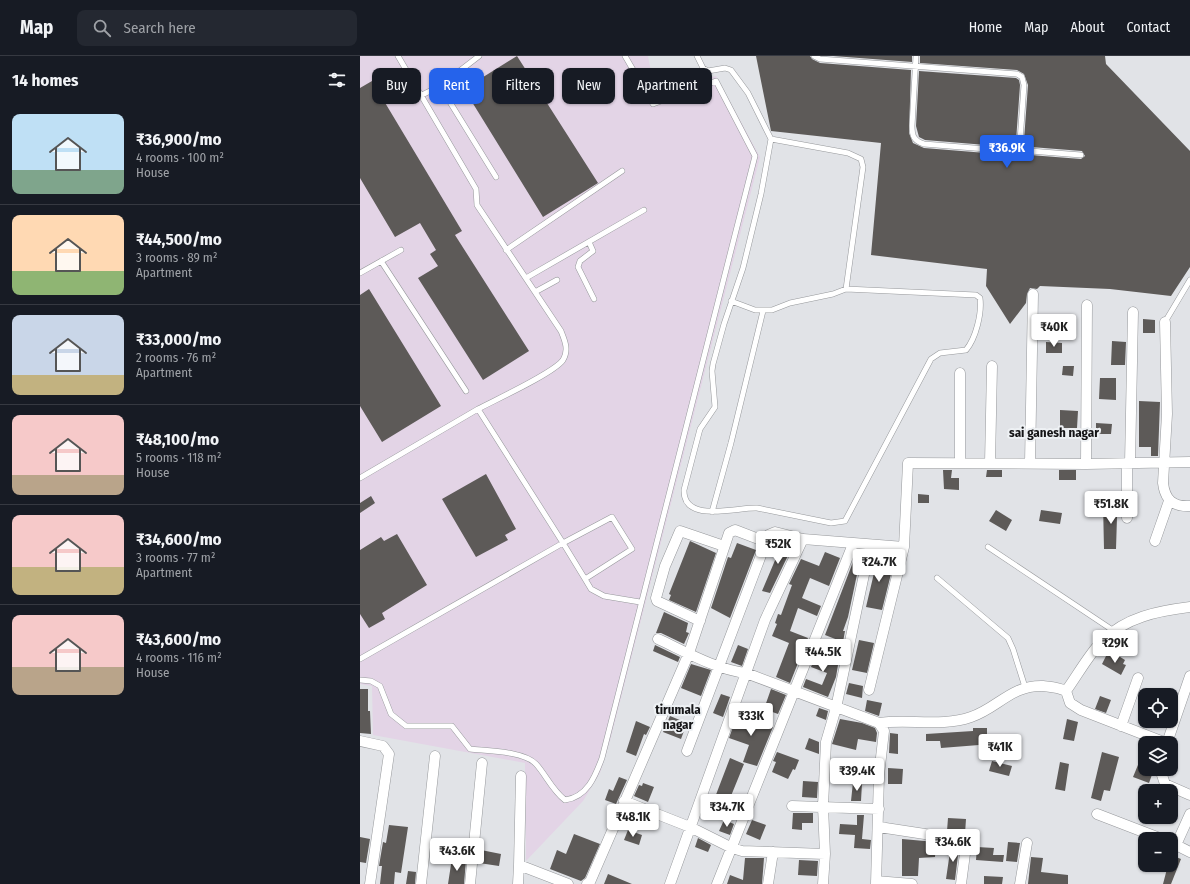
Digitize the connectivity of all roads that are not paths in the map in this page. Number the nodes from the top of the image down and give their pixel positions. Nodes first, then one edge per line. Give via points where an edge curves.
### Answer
1 (398, 56) edge
2 (479, 56) edge
3 (625, 56) edge
4 (697, 56) edge
5 (814, 56) edge
6 (916, 56) edge
7 (915, 66) junction
8 (463, 68) edge
9 (429, 92) edge
10 (422, 95) junction
11 (451, 104) edge
12 (771, 139) junction
13 (986, 149) dead end
14 (1081, 155) dead end
15 (622, 171) dead end
16 (496, 178) dead end
17 (644, 210) dead end
18 (589, 242) junction
19 (401, 250) dead end
20 (506, 250) junction
21 (381, 261) junction
22 (360, 273) edge
23 (526, 278) junction
24 (557, 280) dead end
25 (1190, 280) edge
26 (846, 288) junction
27 (535, 292) junction
28 (1033, 294) dead end
29 (594, 299) dead end
30 (732, 300) junction
31 (1087, 305) dead end
32 (763, 310) junction
33 (1133, 312) dead end
34 (1165, 322) joint
35 (992, 366) dead end
36 (960, 373) dead end
37 (466, 391) dead end
38 (478, 410) junction
39 (1190, 462) edge
40 (960, 463) junction
41 (990, 463) junction
42 (1030, 463) junction
43 (1129, 463) junction
44 (1165, 463) junction
45 (1086, 464) junction
46 (360, 478) edge
47 (1170, 501) junction
48 (1190, 506) edge
49 (712, 512) junction
50 (1127, 518) dead end
51 (803, 539) junction
52 (1155, 541) dead end
53 (766, 542) junction
54 (563, 543) junction
55 (853, 544) junction
56 (724, 546) junction
57 (870, 546) junction
58 (904, 547) junction
59 (988, 547) dead end
60 (938, 578) dead end
61 (585, 579) junction
62 (640, 602) junction
63 (1190, 607) edge
64 (700, 621) junction
65 (1114, 631) junction
66 (658, 639) dead end
67 (689, 653) junction
68 (360, 659) edge
69 (720, 667) junction
70 (746, 673) junction
71 (1190, 676) edge
72 (1138, 678) dead end
73 (360, 680) edge
74 (1024, 687) junction
75 (869, 690) dead end
76 (794, 692) junction
77 (1066, 692) junction
78 (836, 708) junction
79 (879, 723) junction
80 (1121, 726) junction
81 (1148, 736) edge
82 (1169, 736) edge
83 (360, 740) edge
84 (687, 751) dead end
85 (435, 756) dead end
86 (482, 763) dead end
87 (521, 776) dead end
88 (1161, 776) edge
89 (1190, 795) edge
90 (624, 801) junction
91 (792, 806) dead end
92 (823, 806) junction
93 (879, 809) junction
94 (1097, 814) dead end
95 (1190, 814) edge
96 (690, 827) junction
97 (879, 827) junction
98 (1144, 832) edge
99 (1178, 836) edge
100 (1027, 843) dead end
101 (1178, 846) edge
102 (732, 848) junction
103 (773, 852) junction
104 (1190, 852) edge
105 (824, 854) junction
106 (519, 865) junction
107 (876, 882) edge
108 (370, 884) edge
109 (421, 884) edge
110 (470, 884) edge
111 (518, 884) edge
112 (568, 884) edge
113 (587, 884) edge
114 (670, 884) edge
115 (717, 884) edge
116 (768, 884) edge
117 (823, 884) edge
118 (912, 884) edge
119 (961, 884) edge
120 (1020, 884) edge

1 - 10 lane
2 - 8 lane
3 - 62 lane via 653,104 716,82 755,156
4 - 12 lane via 703,68 708,71 725,68 731,70 748,93
5 - 7 lane via 820,59
6 - 7 lane
7 - 13 lane via 912,126 916,142
7 - 14 lane via 1017,74 1022,77 1024,84 1020,141 1022,147 1030,151
9 - 10 lane
10 - 20 lane via 476,189 477,205
11 - 16 lane
12 - 26 lane via 856,155 861,159 863,167
12 - 30 lane via 761,194 743,268
15 - 20 lane
17 - 18 lane
18 - 23 lane
18 - 29 lane via 593,251 580,261 578,267
19 - 21 lane
20 - 23 lane
21 - 22 lane
21 - 37 lane
23 - 27 lane
24 - 27 lane
25 - 34 lane
26 - 32 lane via 833,294
26 - 49 lane via 976,296 980,298 981,307 972,339 966,350 940,353 931,359 846,520 831,523 757,508
27 - 38 lane via 561,331 567,347 563,360 550,371
28 - 42 street
30 - 32 lane via 755,310
30 - 49 lane via 712,371 715,407 700,429 684,490 684,498 688,504
31 - 45 street
32 - 49 lane
33 - 43 street
34 - 44 street
35 - 41 street
36 - 40 street
38 - 46 lane
38 - 54 lane
39 - 44 street
40 - 41 street
40 - 58 street via 908,463
41 - 42 street
42 - 45 street
43 - 44 street
43 - 45 street
43 - 50 street
44 - 47 street via 1162,483
47 - 48 street via 1176,505
47 - 52 street
51 - 53 street via 772,532
51 - 55 street
51 - 70 street via 765,620
53 - 56 street via 736,530 729,534
53 - 69 street
54 - 61 lane
54 - 61 lane via 612,517 632,549
54 - 68 lane
55 - 57 street
55 - 76 street
56 - 64 street
56 - 64 street via 680,531 665,566 657,601
57 - 58 street
57 - 78 street
58 - 75 street
59 - 65 lane
60 - 74 lane via 1008,638
61 - 62 lane via 591,589 604,596
62 - 73 lane via 602,758 589,785 574,799 565,800 558,795 534,762 521,756 470,749 452,726 406,726 390,714 380,686 372,681
63 - 65 street via 1162,610 1134,619
64 - 67 street
65 - 77 street via 1101,641
66 - 67 street
67 - 69 street
67 - 90 street
69 - 70 street
69 - 84 street
70 - 76 street
70 - 96 street
71 - 82 street
72 - 80 street
74 - 77 street via 1055,687
74 - 79 street via 970,718
76 - 78 street
76 - 102 street
77 - 80 street via 1070,703 1081,710
78 - 79 street
78 - 92 street via 826,742
79 - 93 street via 884,731 879,775
80 - 81 street
83 - 108 street via 383,746 389,754
85 - 109 street
86 - 110 street
87 - 106 street
88 - 89 street via 1165,784
90 - 96 street
90 - 113 street
91 - 92 street
92 - 93 street
92 - 105 street
93 - 97 street
94 - 98 street
95 - 99 street
96 - 102 street
96 - 114 street
97 - 107 street
97 - 119 street via 964,840 966,846
100 - 120 street
101 - 104 street
102 - 103 street via 742,851
102 - 115 street
103 - 105 street
103 - 116 street
105 - 117 street
106 - 111 street
106 - 112 street
107 - 118 street

